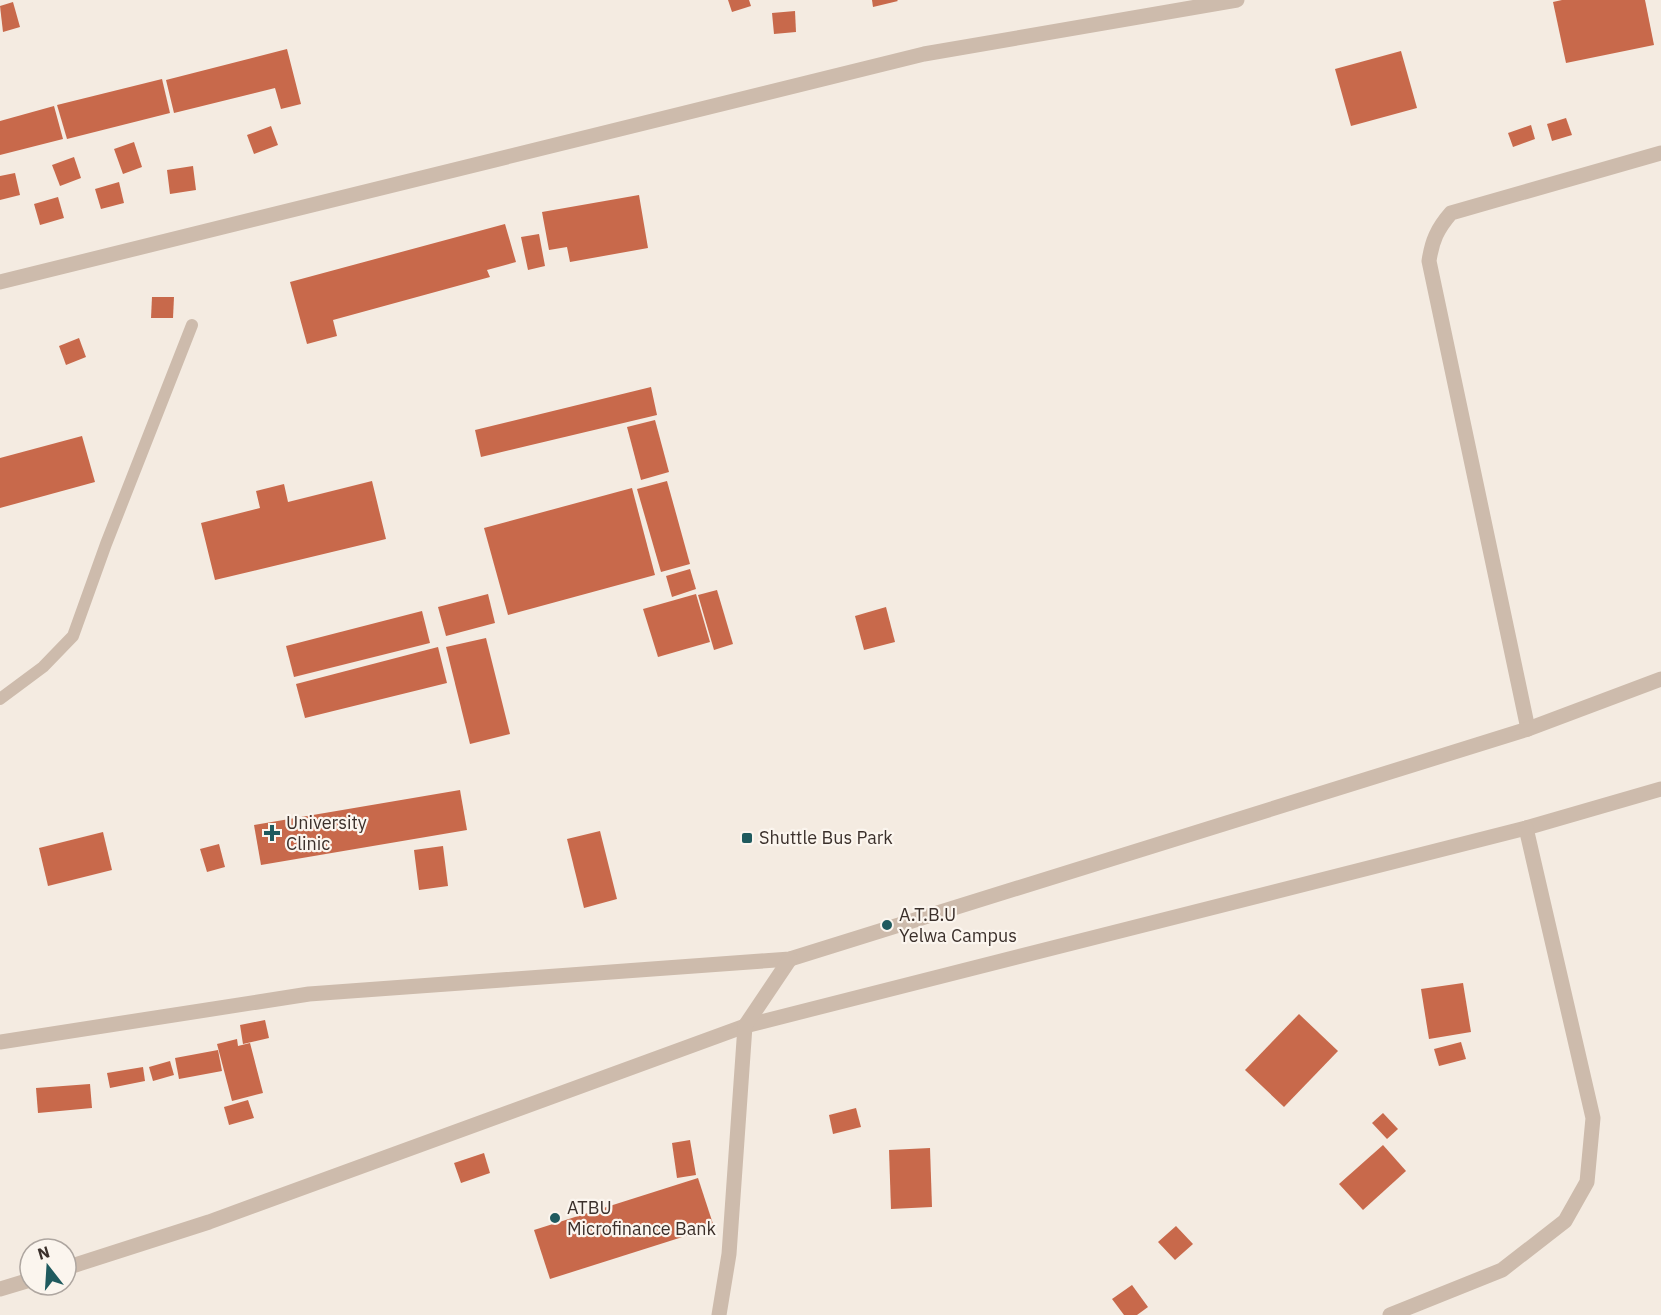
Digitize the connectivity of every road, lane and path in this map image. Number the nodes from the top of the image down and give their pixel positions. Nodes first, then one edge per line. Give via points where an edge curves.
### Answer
1 (1237, 0) edge
2 (1661, 153) edge
3 (0, 282) edge
4 (192, 325) dead end
5 (1661, 679) edge
6 (0, 699) edge
7 (1528, 729) junction
8 (1661, 789) edge
9 (1526, 828) junction
10 (790, 959) junction
11 (745, 1026) junction
12 (0, 1042) edge
13 (78, 1264) edge
14 (18, 1284) edge
15 (0, 1290) edge
16 (719, 1315) edge
17 (1390, 1315) edge

1 - 3 street via 924,54
2 - 7 street via 1451,213 1433,239 1428,261
4 - 6 lane via 73,636 43,667
5 - 7 street
7 - 10 street
8 - 9 street
9 - 11 street
9 - 17 street via 1593,1118 1587,1182 1565,1221 1502,1270
10 - 11 street
10 - 12 street via 309,994
11 - 13 street via 209,1222
11 - 16 street via 729,1254
14 - 15 street

